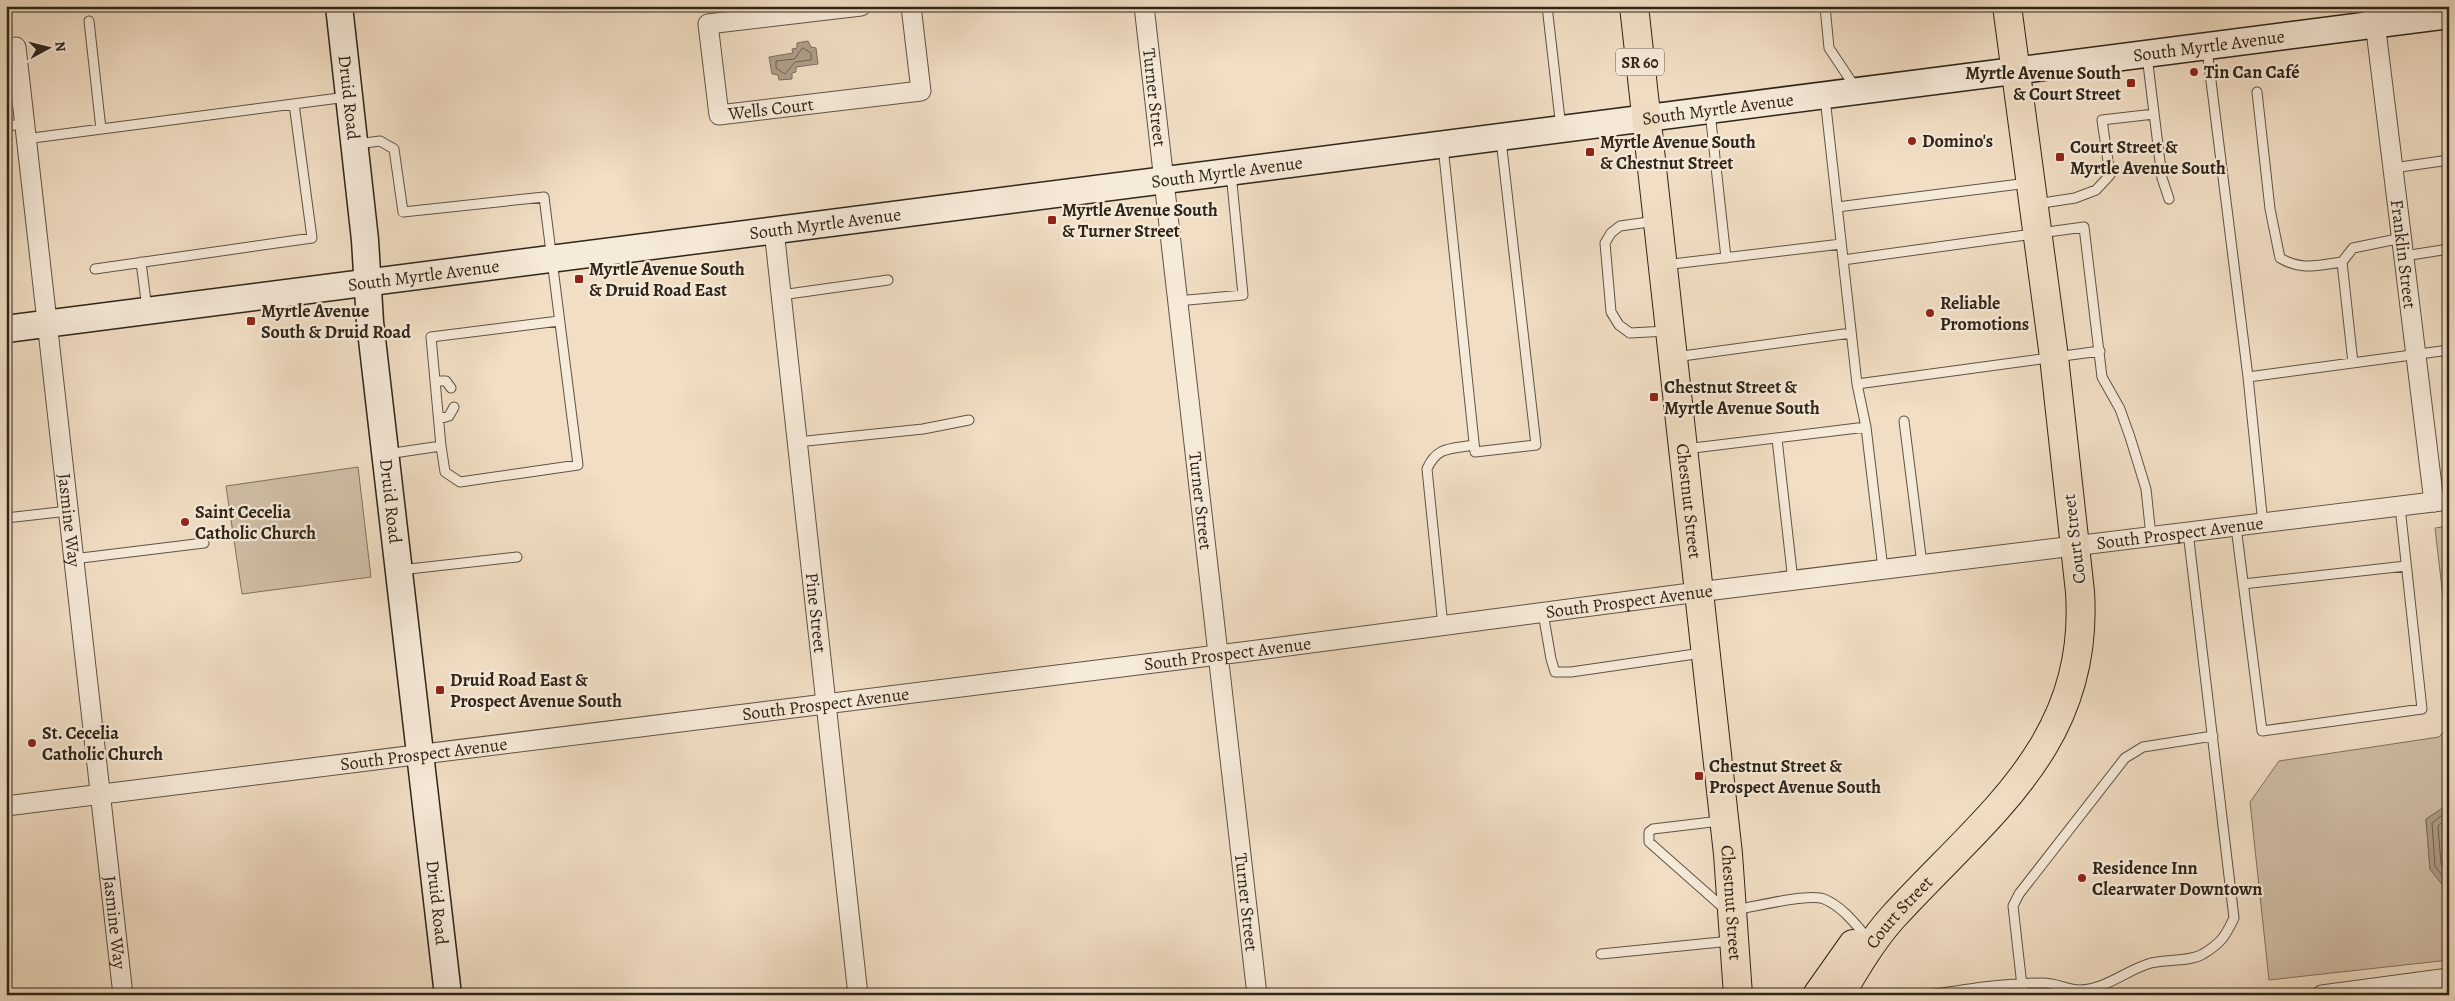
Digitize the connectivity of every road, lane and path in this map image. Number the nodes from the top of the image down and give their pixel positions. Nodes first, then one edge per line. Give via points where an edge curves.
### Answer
1 (339, 6) edge
2 (861, 6) edge
3 (911, 6) edge
4 (1144, 6) edge
5 (1547, 6) edge
6 (1634, 6) edge
7 (1824, 6) edge
8 (2007, 6) edge
9 (2374, 15) edge
10 (2449, 15) edge
11 (89, 21) dead end
12 (2207, 46) junction
13 (16, 47) dead end
14 (2147, 54) junction
15 (2015, 71) junction
16 (1858, 91) junction
17 (2257, 92) dead end
18 (1824, 95) junction
19 (350, 96) junction
20 (294, 104) junction
21 (1710, 109) junction
22 (2154, 114) junction
23 (1647, 117) junction
24 (101, 129) junction
25 (1561, 129) junction
26 (18, 130) edge
27 (1501, 137) junction
28 (355, 144) junction
29 (1443, 145) junction
30 (2449, 160) edge
31 (2393, 168) junction
32 (1231, 173) junction
33 (1162, 181) junction
34 (2032, 193) junction
35 (2169, 199) dead end
36 (1837, 207) junction
37 (1656, 221) junction
38 (774, 230) junction
39 (2038, 233) junction
40 (1841, 244) junction
41 (2403, 247) junction
42 (2449, 249) edge
43 (552, 258) junction
44 (1726, 258) junction
45 (1843, 260) junction
46 (141, 262) junction
47 (2342, 262) junction
48 (1662, 266) junction
49 (95, 269) dead end
50 (888, 280) dead end
51 (368, 283) junction
52 (781, 295) junction
53 (1177, 301) junction
54 (147, 310) junction
55 (559, 321) junction
56 (49, 324) junction
57 (6, 329) edge
58 (1669, 330) junction
59 (1851, 333) junction
60 (2449, 350) edge
61 (2100, 351) junction
62 (2416, 354) junction
63 (1672, 357) junction
64 (2054, 357) junction
65 (2353, 363) junction
66 (2248, 377) junction
67 (435, 381) junction
68 (1857, 384) junction
69 (451, 388) dead end
70 (454, 408) dead end
71 (439, 419) junction
72 (969, 420) dead end
73 (1904, 421) dead end
74 (1866, 427) junction
75 (1777, 439) junction
76 (796, 442) junction
77 (1474, 445) junction
78 (441, 446) junction
79 (1682, 449) junction
80 (385, 454) junction
81 (2442, 501) edge
82 (2400, 506) junction
83 (68, 511) junction
84 (6, 518) edge
85 (2263, 524) junction
86 (2236, 527) junction
87 (2188, 532) junction
88 (2151, 536) junction
89 (204, 543) dead end
90 (2074, 545) junction
91 (517, 557) dead end
92 (73, 559) junction
93 (1922, 564) junction
94 (2406, 566) junction
95 (1883, 569) junction
96 (399, 570) junction
97 (1793, 581) junction
98 (2243, 584) junction
99 (1698, 592) junction
100 (1543, 613) junction
101 (1443, 626) junction
102 (1705, 652) junction
103 (1218, 654) junction
104 (825, 703) junction
105 (2213, 736) junction
106 (420, 754) junction
107 (100, 794) junction
108 (6, 806) edge
109 (1724, 820) junction
110 (1892, 918) junction
111 (1736, 922) junction
112 (1864, 934) junction
113 (1600, 954) dead end
114 (2449, 978) edge
115 (2022, 984) junction
116 (123, 995) edge
117 (448, 995) edge
118 (858, 995) edge
119 (1256, 995) edge
120 (1738, 995) edge
121 (1758, 995) edge
122 (1816, 995) edge
123 (1840, 995) edge
124 (1930, 995) edge
125 (2023, 995) edge
126 (2322, 995) edge

1 - 19 main road, Druid Road
2 - 3 street, Wells Court via 708,24 720,115 921,91
4 - 33 street, Turner Street
5 - 25 lane
6 - 23 main road, Chestnut Street / SR 60
7 - 16 lane via 1829,48
8 - 15 main road, Court Street
9 - 10 main road, South Myrtle Avenue
9 - 12 main road, South Myrtle Avenue
9 - 31 street, Franklin Street
11 - 24 lane
12 - 14 main road, South Myrtle Avenue
12 - 66 lane
13 - 26 street, Jasmine Way
14 - 15 main road, South Myrtle Avenue
14 - 22 lane
15 - 16 main road, South Myrtle Avenue
15 - 34 main road, Court Street
16 - 18 main road, South Myrtle Avenue
17 - 47 lane via 2270,209 2280,258 2293,266
18 - 21 main road, South Myrtle Avenue
18 - 36 lane
19 - 20 lane
19 - 28 main road, Druid Road
20 - 24 lane
20 - 46 lane via 312,238
21 - 23 main road, South Myrtle Avenue
21 - 44 lane
22 - 34 lane via 2102,120 2110,175 2096,190 2075,198
22 - 35 lane via 2162,178
23 - 25 main road, South Myrtle Avenue
23 - 37 main road, Chestnut Street
24 - 26 lane
25 - 27 main road, South Myrtle Avenue
26 - 56 street, Jasmine Way
27 - 29 main road, South Myrtle Avenue
27 - 77 lane via 1536,446 1475,452
28 - 43 lane via 380,141 394,149 403,212 544,197
28 - 51 main road, Druid Road
29 - 32 main road, South Myrtle Avenue
29 - 77 lane
30 - 31 lane
31 - 41 street, Franklin Street
32 - 33 main road, South Myrtle Avenue
32 - 53 lane via 1243,296
33 - 38 main road, South Myrtle Avenue
33 - 53 street, Turner Street
34 - 36 lane
34 - 39 main road, Court Street
36 - 40 lane
37 - 48 main road, Chestnut Street
37 - 58 lane via 1620,226 1611,232 1605,243 1611,312 1619,325 1630,333
38 - 43 main road, South Myrtle Avenue
38 - 52 street, Pine Street
39 - 45 lane
39 - 61 lane via 2084,228
39 - 64 main road, Court Street
40 - 44 lane
40 - 45 lane
41 - 42 lane
41 - 47 lane via 2353,248
41 - 62 street, Franklin Street
43 - 51 main road, South Myrtle Avenue
43 - 55 lane
44 - 48 lane
45 - 59 lane
46 - 49 lane
46 - 54 lane
47 - 65 lane
48 - 58 main road, Chestnut Street
50 - 52 lane
51 - 54 main road, South Myrtle Avenue
51 - 80 main road, Druid Road
52 - 76 street, Pine Street
53 - 103 street, Turner Street
54 - 56 main road, South Myrtle Avenue
55 - 67 lane via 431,337
55 - 78 lane via 578,465 460,482 445,472
56 - 57 main road, South Myrtle Avenue
56 - 83 street, Jasmine Way
58 - 63 main road, Chestnut Street
59 - 63 lane
59 - 68 lane
60 - 62 lane
61 - 64 lane
61 - 88 lane via 2102,377 2120,409 2146,489
62 - 65 lane
62 - 81 street, Franklin Street
63 - 79 main road, Chestnut Street
64 - 68 lane
64 - 90 main road, Court Street
65 - 66 lane
66 - 85 lane
67 - 69 lane via 446,381
67 - 71 lane
68 - 74 lane
70 - 71 lane via 449,416
71 - 78 lane
72 - 76 lane via 924,429
73 - 93 lane
74 - 75 lane
74 - 95 lane
75 - 79 lane
75 - 97 lane
76 - 104 street, Pine Street
77 - 101 lane via 1442,450 1432,456 1427,469
78 - 80 lane
79 - 99 main road, Chestnut Street
80 - 96 main road, Druid Road
81 - 82 street, South Prospect Avenue
82 - 85 street, South Prospect Avenue
82 - 94 lane
83 - 84 lane
83 - 92 street, Jasmine Way
85 - 86 street, South Prospect Avenue
86 - 87 street, South Prospect Avenue
86 - 98 lane
87 - 88 street, South Prospect Avenue
87 - 105 lane
88 - 90 street, South Prospect Avenue
89 - 92 lane
90 - 93 street, South Prospect Avenue
90 - 110 main road, Court Street via 2080,598 2079,645 2075,670 2058,721 2024,778
91 - 96 lane
92 - 107 street, Jasmine Way
93 - 95 street, South Prospect Avenue
94 - 98 lane
94 - 98 lane via 2422,709 2262,731
95 - 97 street, South Prospect Avenue
96 - 106 main road, Druid Road
97 - 99 street, South Prospect Avenue
99 - 100 street, South Prospect Avenue
99 - 102 main road, Chestnut Street
100 - 101 street, South Prospect Avenue
100 - 102 lane via 1555,672
101 - 103 street, South Prospect Avenue
102 - 109 main road, Chestnut Street
103 - 104 street, South Prospect Avenue
103 - 119 street, Turner Street
104 - 106 street, South Prospect Avenue
104 - 118 street, Pine Street
105 - 115 lane via 2143,747 2125,758 2019,894 2013,906
105 - 115 lane via 2234,918 2223,941 2201,956 2152,963 2096,988 2079,990 2046,983
106 - 107 street, South Prospect Avenue
106 - 117 main road, Druid Road
107 - 108 street, South Prospect Avenue
107 - 116 street, Jasmine Way
109 - 111 main road, Chestnut Street
109 - 111 lane via 1653,829 1649,832 1649,842
110 - 112 main road
110 - 123 main road, Court Street
111 - 112 lane via 1810,898 1823,899 1846,913
111 - 113 lane
111 - 120 main road, Chestnut Street
111 - 121 main road
112 - 122 main road
114 - 126 street
115 - 124 lane via 2000,984
115 - 125 lane

